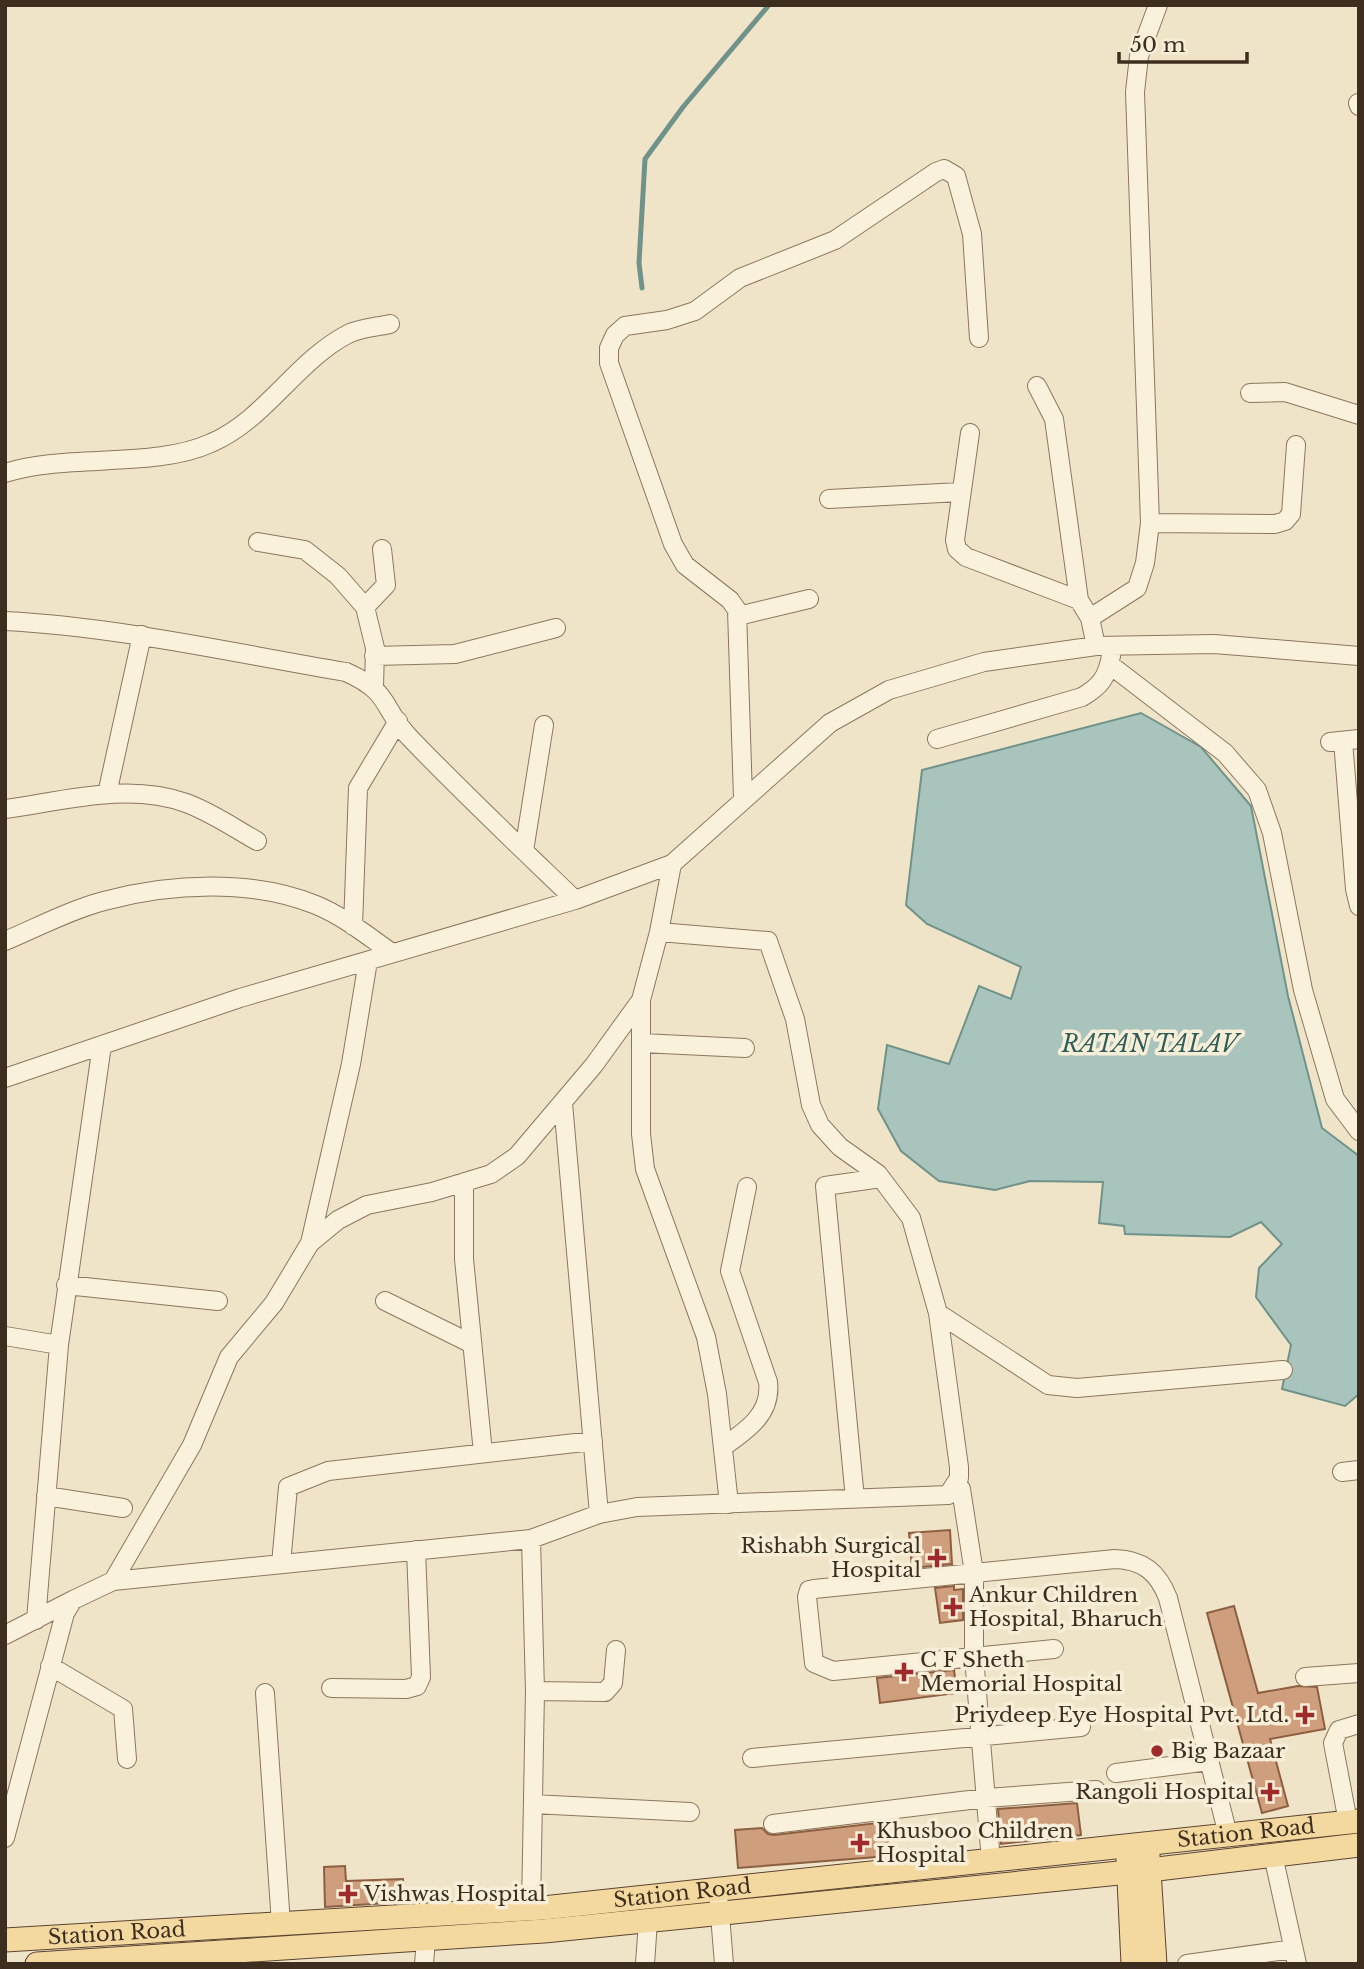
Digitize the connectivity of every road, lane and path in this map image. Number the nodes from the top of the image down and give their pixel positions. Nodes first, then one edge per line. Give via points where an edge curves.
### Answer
1 (1158, 5) edge
2 (390, 324) dead end
3 (979, 338) dead end
4 (1037, 386) dead end
5 (1250, 393) dead end
6 (1359, 415) edge
7 (970, 433) dead end
8 (1296, 445) dead end
9 (5, 473) edge
10 (960, 492) junction
11 (829, 499) dead end
12 (1150, 523) junction
13 (258, 542) dead end
14 (382, 549) dead end
15 (809, 599) dead end
16 (1079, 600) junction
17 (365, 607) junction
18 (738, 616) junction
19 (1090, 618) junction
20 (5, 621) edge
21 (27, 622) junction
22 (556, 628) dead end
23 (5, 632) edge
24 (142, 635) junction
25 (1105, 646) junction
26 (374, 656) junction
27 (1359, 656) edge
28 (1109, 664) junction
29 (374, 687) junction
30 (398, 721) junction
31 (544, 725) dead end
32 (937, 739) dead end
33 (1344, 741) edge
34 (107, 794) junction
35 (743, 797) junction
36 (5, 809) edge
37 (257, 841) dead end
38 (524, 850) junction
39 (672, 864) junction
40 (575, 900) junction
41 (1359, 906) edge
42 (353, 926) junction
43 (659, 932) junction
44 (5, 941) edge
45 (393, 953) junction
46 (368, 961) junction
47 (641, 1000) junction
48 (641, 1043) junction
49 (103, 1045) junction
50 (745, 1048) dead end
51 (5, 1078) edge
52 (563, 1103) junction
53 (1359, 1131) edge
54 (881, 1178) junction
55 (464, 1182) junction
56 (747, 1187) dead end
57 (310, 1243) junction
58 (66, 1284) junction
59 (218, 1301) dead end
60 (385, 1301) dead end
61 (937, 1313) junction
62 (5, 1336) edge
63 (472, 1344) junction
64 (59, 1345) junction
65 (1283, 1370) dead end
66 (593, 1441) junction
67 (723, 1447) junction
68 (484, 1453) junction
69 (955, 1486) junction
70 (46, 1496) junction
71 (855, 1499) junction
72 (729, 1504) junction
73 (123, 1508) dead end
74 (599, 1514) junction
75 (531, 1539) junction
76 (416, 1550) junction
77 (281, 1564) junction
78 (974, 1573) junction
79 (113, 1581) junction
80 (73, 1600) junction
81 (36, 1620) junction
82 (5, 1635) edge
83 (1054, 1649) dead end
84 (616, 1650) dead end
85 (974, 1657) junction
86 (50, 1665) junction
87 (1359, 1673) edge
88 (1305, 1677) dead end
89 (331, 1688) dead end
90 (535, 1692) junction
91 (265, 1693) dead end
92 (1359, 1724) edge
93 (1081, 1727) dead end
94 (981, 1736) junction
95 (752, 1758) dead end
96 (127, 1759) dead end
97 (1209, 1761) junction
98 (1116, 1773) dead end
99 (1096, 1790) dead end
100 (986, 1798) junction
101 (533, 1804) junction
102 (690, 1812) dead end
103 (1354, 1821) edge
104 (773, 1824) dead end
105 (1228, 1835) junction
106 (5, 1838) edge
107 (1137, 1845) junction
108 (1359, 1845) edge
109 (1273, 1855) junction
110 (991, 1861) junction
111 (1139, 1871) junction
112 (719, 1889) junction
113 (531, 1908) junction
114 (720, 1913) junction
115 (648, 1921) junction
116 (281, 1924) junction
117 (426, 1939) junction
118 (5, 1941) edge
119 (287, 1956) edge
120 (1295, 1956) edge
121 (1236, 1960) edge
122 (37, 1964) edge
123 (424, 1964) edge
124 (645, 1964) edge
125 (724, 1964) edge
126 (1133, 1964) edge
127 (1155, 1964) edge
128 (1187, 1964) edge

1 - 12 street via 1139,56 1135,92
2 - 9 street via 351,332 314,356 235,431 209,444 176,453
3 - 18 street via 972,234 956,176 944,170 835,240 740,278 695,311 625,326 615,335 608,363 673,544 692,572 734,604
4 - 16 street via 1054,419
5 - 6 street via 1285,392
7 - 10 street
8 - 12 street via 1290,514 1285,521
10 - 11 street
10 - 16 street via 955,540 966,558
12 - 19 street via 1146,563 1137,588
13 - 17 street via 305,550 338,576
14 - 17 street via 386,585
15 - 18 street
16 - 19 street
17 - 26 street
18 - 35 street
19 - 25 street
20 - 21 street
21 - 23 street
21 - 24 street
22 - 26 street via 455,654
24 - 29 street via 346,673
24 - 34 street
25 - 27 street via 1214,644
25 - 28 street
25 - 35 street via 984,662 889,690 830,723
26 - 29 street
28 - 32 street via 1107,677 1082,697
28 - 53 street via 1225,753 1257,790 1272,833 1303,990 1335,1099
29 - 30 street
30 - 38 street via 408,737
30 - 42 street via 358,788
31 - 38 street
33 - 41 street
34 - 36 street
34 - 37 street via 184,802
35 - 39 street
38 - 40 street
39 - 40 street
39 - 43 street
40 - 45 street
42 - 44 street via 316,905 274,893 227,887 168,889 104,901
42 - 45 street
43 - 47 street
43 - 54 street via 768,941 795,1019 811,1105 820,1125
45 - 46 street
46 - 49 street
46 - 57 street via 351,1064
47 - 48 street
47 - 52 street
48 - 50 street
48 - 67 street via 645,1169 706,1337
49 - 51 street
49 - 58 street
52 - 55 street via 517,1156 491,1174
52 - 66 street
54 - 61 street via 911,1218
54 - 71 street via 825,1186
55 - 57 street via 367,1205 338,1220
55 - 63 street via 464,1259
56 - 67 street via 730,1271 770,1396 747,1430
57 - 79 street via 274,1303 229,1357 192,1446
58 - 59 street
58 - 64 street
60 - 63 street
61 - 65 street via 1048,1385 1077,1388
61 - 69 street via 959,1467
62 - 64 street
63 - 68 street
64 - 70 street
66 - 68 street
66 - 74 street
67 - 72 street
68 - 77 street via 328,1471 288,1487
69 - 71 street via 948,1495
69 - 78 street via 961,1489
70 - 73 street
70 - 81 street
71 - 72 street
72 - 74 street via 637,1507
74 - 75 street
75 - 76 street
75 - 90 street
76 - 77 street
76 - 89 street via 421,1677 417,1686
77 - 79 street
78 - 85 street
78 - 85 street via 814,1589 807,1597 810,1652 821,1669
78 - 97 street via 1115,1559 1152,1570 1168,1598
79 - 80 street
80 - 81 street
80 - 86 street via 65,1612
81 - 82 street
83 - 85 street
84 - 90 street via 613,1683 605,1692
85 - 94 street
86 - 96 street via 123,1709
86 - 106 street
87 - 88 street
90 - 101 street
91 - 116 street
92 - 103 street via 1339,1730 1333,1743
93 - 94 street
94 - 95 street
94 - 100 street
97 - 98 street
97 - 105 street
99 - 100 street
100 - 104 street
100 - 110 street
101 - 102 street
101 - 113 street
103 - 105 main road, Station Road
105 - 107 main road, Station Road
107 - 110 main road, Station Road
107 - 111 main road
108 - 109 main road, Station Road
109 - 111 main road, Station Road
109 - 120 street
110 - 112 main road, Station Road
111 - 114 main road, Station Road
111 - 126 main road
111 - 127 main road
112 - 113 main road, Station Road
112 - 114 street
113 - 116 main road, Station Road
114 - 115 main road, Station Road
114 - 125 street
115 - 117 main road, Station Road
115 - 124 street
116 - 118 main road, Station Road
117 - 119 main road, Station Road
117 - 123 street
119 - 122 main road, Station Road
120 - 121 street
121 - 128 street

